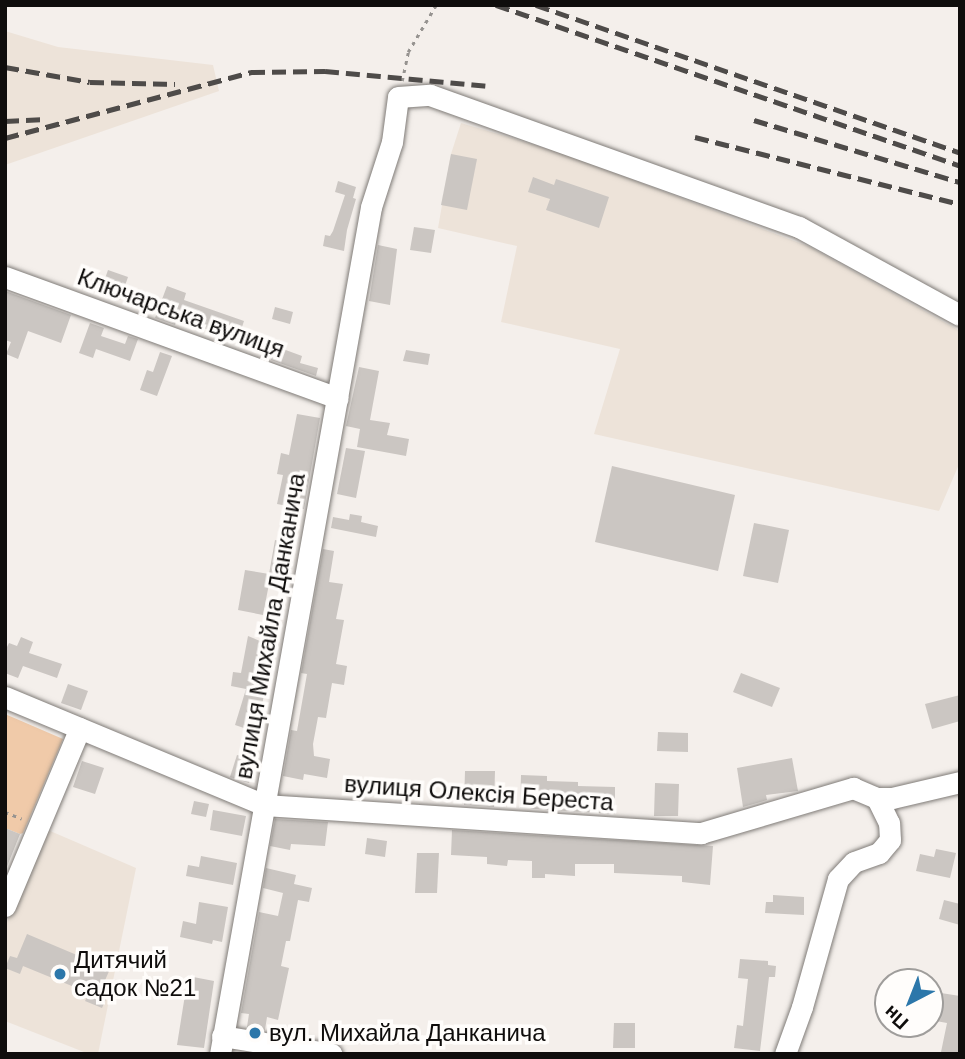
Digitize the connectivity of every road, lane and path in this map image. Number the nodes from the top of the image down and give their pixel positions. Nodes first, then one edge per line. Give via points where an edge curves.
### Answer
1 (436, 5) edge
2 (398, 97) junction
3 (5, 277) edge
4 (960, 316) edge
5 (338, 398) junction
6 (5, 696) edge
7 (80, 728) junction
8 (960, 782) edge
9 (877, 798) junction
10 (264, 805) junction
11 (5, 906) edge
12 (221, 1045) edge
13 (332, 1054) edge
14 (785, 1054) edge

1 - 2 path via 408,51
2 - 4 street via 430,95 799,227
2 - 5 street, вулиця Михайла Данканича via 392,142 371,207
3 - 5 street, Ключарська вулиця
5 - 10 street, вулиця Михайла Данканича
6 - 7 street, вулиця Олексія Береста
7 - 10 street, вулиця Олексія Береста
7 - 11 street
8 - 9 street, вулиця Олексія Береста
9 - 10 street, вулиця Олексія Береста via 853,788 701,833
9 - 14 street via 889,823 890,840 879,853 854,862 838,879
10 - 12 street, вулиця Михайла Данканича
12 - 13 street

